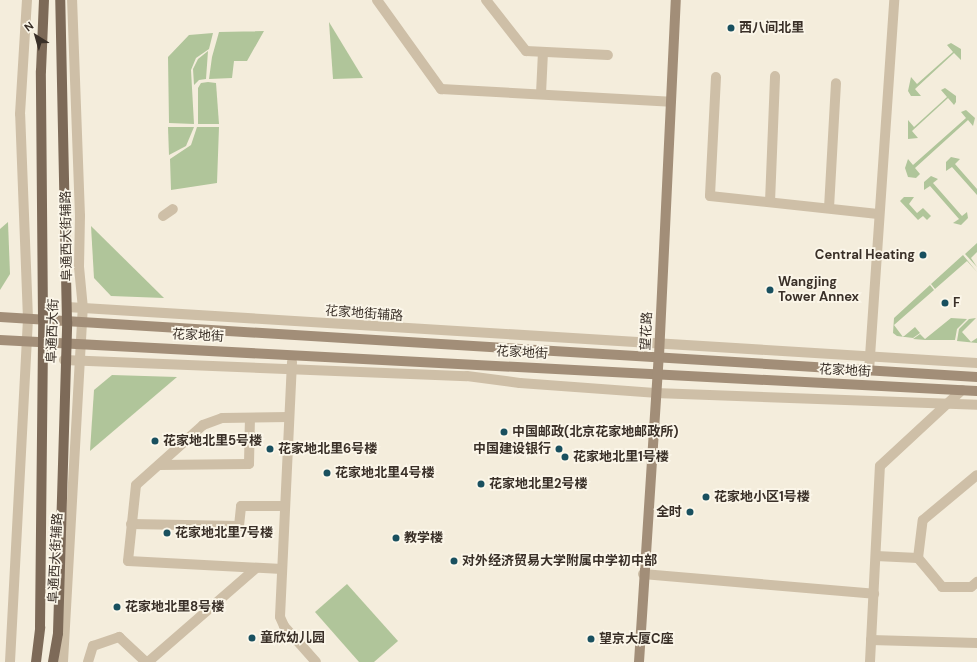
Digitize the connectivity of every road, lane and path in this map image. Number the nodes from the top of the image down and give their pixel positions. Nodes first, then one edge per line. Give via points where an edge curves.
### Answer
1 (27, 0) edge
2 (44, 0) edge
3 (60, 0) edge
4 (72, 0) edge
5 (377, 0) edge
6 (486, 0) edge
7 (676, 0) edge
8 (894, 0) edge
9 (543, 52) junction
10 (608, 55) dead end
11 (775, 76) dead end
12 (716, 77) dead end
13 (836, 83) dead end
14 (541, 94) junction
15 (671, 102) junction
16 (770, 202) junction
17 (829, 208) junction
18 (173, 209) dead end
19 (878, 214) junction
20 (163, 216) dead end
21 (67, 307) junction
22 (83, 309) junction
23 (0, 317) edge
24 (28, 319) junction
25 (43, 320) junction
26 (67, 322) junction
27 (83, 324) junction
28 (0, 340) edge
29 (27, 342) junction
30 (43, 342) junction
31 (65, 343) junction
32 (81, 343) junction
33 (659, 346) junction
34 (293, 354) junction
35 (659, 356) junction
36 (869, 357) junction
37 (64, 360) junction
38 (80, 360) junction
39 (977, 364) edge
40 (292, 368) junction
41 (869, 371) junction
42 (656, 374) junction
43 (977, 377) edge
44 (962, 390) junction
45 (977, 391) edge
46 (655, 393) junction
47 (948, 403) junction
48 (977, 405) edge
49 (289, 417) junction
50 (250, 418) junction
51 (159, 464) junction
52 (977, 475) edge
53 (285, 506) junction
54 (131, 524) junction
55 (876, 556) junction
56 (918, 558) junction
57 (256, 568) junction
58 (282, 569) junction
59 (643, 574) junction
60 (977, 582) edge
61 (874, 594) junction
62 (871, 640) junction
63 (977, 643) edge
64 (313, 661) edge
65 (10, 662) edge
66 (36, 662) edge
67 (53, 662) edge
68 (63, 662) edge
69 (88, 662) edge
70 (147, 662) edge
71 (639, 662) edge
72 (870, 662) edge

1 - 24 street via 20,114
2 - 25 main road, 阜通西大街 via 41,71
3 - 21 main road, 阜通西大街
4 - 22 street, 阜通西大街辅路 via 80,216 79,267
5 - 14 street via 441,89
6 - 9 street via 526,51
7 - 15 main road, 望花路
8 - 19 street
9 - 10 street
9 - 14 street
11 - 16 street
12 - 16 street via 710,196
13 - 17 street
14 - 15 street
15 - 33 main road, 望花路
16 - 17 street
17 - 19 street
18 - 20 street
19 - 36 street
21 - 22 street, 花家地街辅路
21 - 26 main road, 阜通西大街
22 - 27 street, 阜通西大街辅路
22 - 33 street, 花家地街辅路
23 - 24 main road, 花家地街
24 - 25 main road, 花家地街
24 - 29 street
25 - 26 main road, 花家地街
25 - 30 main road, 阜通西大街
26 - 27 main road, 花家地街
26 - 31 main road, 阜通西大街
27 - 32 street, 阜通西大街辅路
27 - 35 main road, 花家地街
28 - 29 main road, 花家地街
29 - 30 main road, 花家地街
29 - 65 street
30 - 31 main road, 花家地街
30 - 66 main road, 阜通西大街 via 40,627
31 - 32 main road, 花家地街
31 - 37 main road, 阜通西大街
32 - 34 main road, 花家地街
32 - 38 street, 阜通西大街辅路
33 - 35 main road, 望花路
33 - 36 street, 花家地街辅路
34 - 40 street
34 - 42 main road, 花家地街
35 - 41 main road, 花家地街
35 - 42 main road, 望花路
36 - 39 street, 花家地街辅路
36 - 41 street
37 - 38 street
37 - 67 main road, 阜通西大街 via 60,577
38 - 40 street
38 - 68 street, 阜通西大街辅路
40 - 46 street via 467,376 520,383
40 - 49 street
41 - 43 main road, 花家地街
42 - 44 main road, 花家地街
42 - 46 main road, 望花路
44 - 45 main road, 花家地街
44 - 47 street
46 - 47 street
46 - 59 main road, 望花路 via 648,539
47 - 48 street
47 - 55 street via 880,466
49 - 50 street
49 - 53 street
50 - 51 street via 222,418 203,425
50 - 51 street via 248,464
51 - 54 street via 136,485
52 - 56 street via 923,520
53 - 54 street via 241,506 238,526
53 - 58 street
54 - 57 street via 128,561
55 - 56 street
55 - 61 street
56 - 60 street via 942,587 971,587
57 - 58 street
57 - 70 street
58 - 64 street via 280,617 284,626
59 - 61 street
59 - 71 main road, 望花路
61 - 62 street
62 - 63 street
62 - 72 street
69 - 70 street via 92,646 119,637

